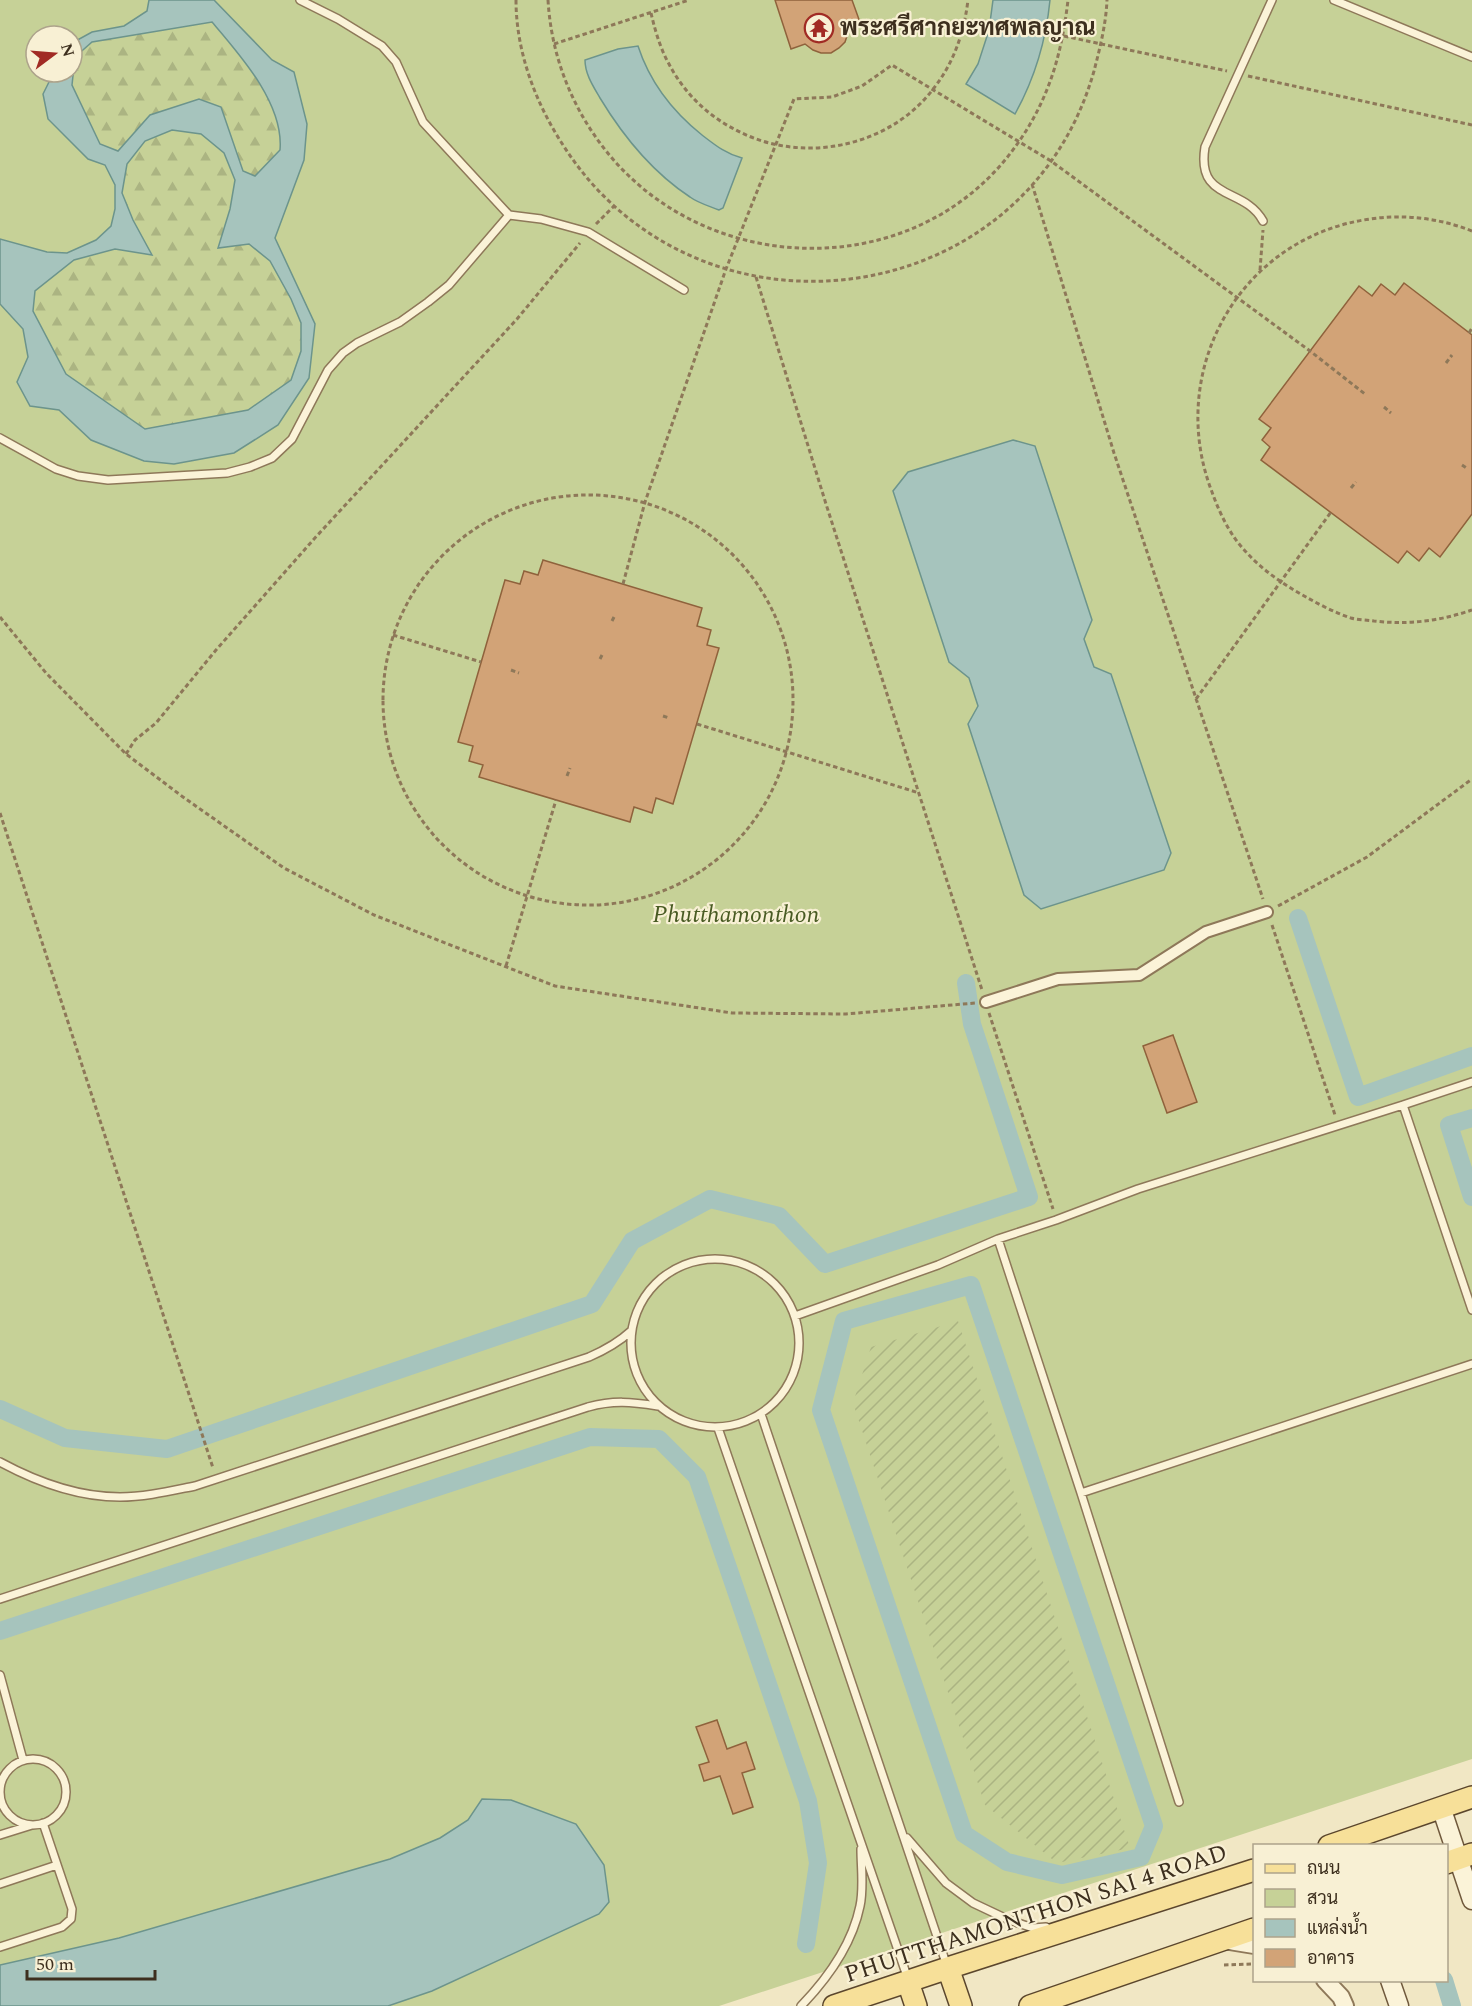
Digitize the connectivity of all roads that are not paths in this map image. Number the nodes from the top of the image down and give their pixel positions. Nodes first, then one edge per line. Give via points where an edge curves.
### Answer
1 (300, 0) edge
2 (1272, 0) edge
3 (1334, 0) edge
4 (1472, 57) edge
5 (509, 215) junction
6 (1263, 221) road end
7 (684, 290) dead end
8 (0, 438) edge
9 (1268, 912) road end
10 (986, 1002) road end
11 (1472, 1082) edge
12 (1403, 1105) junction
13 (998, 1239) junction
14 (1472, 1310) edge
15 (795, 1316) junction
16 (631, 1331) junction
17 (1472, 1364) edge
18 (658, 1406) junction
19 (761, 1414) junction
20 (718, 1428) junction
21 (0, 1462) edge
22 (1081, 1493) junction
23 (0, 1599) edge
24 (0, 1676) edge
25 (23, 1760) junction
26 (3, 1772) edge
27 (1472, 1797) edge
28 (1179, 1802) dead end
29 (1441, 1807) junction
30 (43, 1823) junction
31 (33, 1825) junction
32 (903, 1834) junction
33 (0, 1835) edge
34 (861, 1841) junction
35 (1339, 1844) edge
36 (1459, 1858) edge
37 (57, 1864) junction
38 (1253, 1870) edge
39 (0, 1884) edge
40 (1472, 1900) edge
41 (1102, 1919) junction
42 (1253, 1929) edge
43 (1222, 1940) junction
44 (1253, 1945) edge
45 (0, 1947) edge
46 (948, 1968) junction
47 (908, 1982) junction
48 (1327, 1982) edge
49 (1391, 1982) edge
50 (877, 1999) edge
51 (801, 2006) edge
52 (834, 2006) edge
53 (916, 2006) edge
54 (961, 2006) edge
55 (1030, 2006) edge
56 (1345, 2006) edge
57 (1399, 2006) edge

1 - 5 lane via 382,46 396,62 423,122
2 - 6 lane via 1205,147 1203,160 1204,172 1212,185 1251,206
3 - 4 lane
5 - 7 lane via 588,232
5 - 8 lane via 435,297 400,322 343,353 328,370 292,439 272,458 227,473 108,480 56,469
9 - 10 street via 1206,932 1139,975 1058,980
11 - 12 lane
12 - 13 lane via 1138,1189
12 - 14 lane
13 - 15 lane
13 - 22 lane
15 - 16 lane via 783,1294 766,1276 744,1264 719,1258 694,1261 671,1270 652,1286 638,1307
15 - 19 lane via 799,1334 795,1371 776,1402
16 - 18 lane via 630,1352 635,1372 644,1391
16 - 21 lane via 589,1357 185,1488 121,1497 81,1493 40,1481
17 - 22 lane
18 - 20 lane via 676,1419
18 - 23 lane via 605,1402
19 - 20 lane via 741,1424
19 - 32 lane
20 - 34 lane
22 - 28 lane
24 - 25 lane
25 - 26 lane
25 - 30 lane via 46,1761 62,1776 66,1787 61,1809
26 - 31 lane via 0,1791 6,1811
27 - 29 main road
29 - 35 main road
29 - 36 main road
30 - 31 lane
30 - 37 lane
31 - 33 lane
32 - 41 lane via 946,1884 973,1903 1009,1920 1033,1928
32 - 46 lane
34 - 47 lane
34 - 51 lane via 861,1904 853,1932 819,1987
36 - 40 main road
37 - 39 lane
37 - 45 lane via 72,1919 62,1927
38 - 41 main road, PHUTTHAMONTHON SAI 4 ROAD
41 - 46 main road, PHUTTHAMONTHON SAI 4 ROAD
42 - 43 main road
43 - 44 street
43 - 55 main road
46 - 47 main road, PHUTTHAMONTHON SAI 4 ROAD
46 - 54 main road
47 - 50 main road, PHUTTHAMONTHON SAI 4 ROAD
47 - 53 main road
48 - 56 street
49 - 57 main road
50 - 52 main road, PHUTTHAMONTHON SAI 4 ROAD

